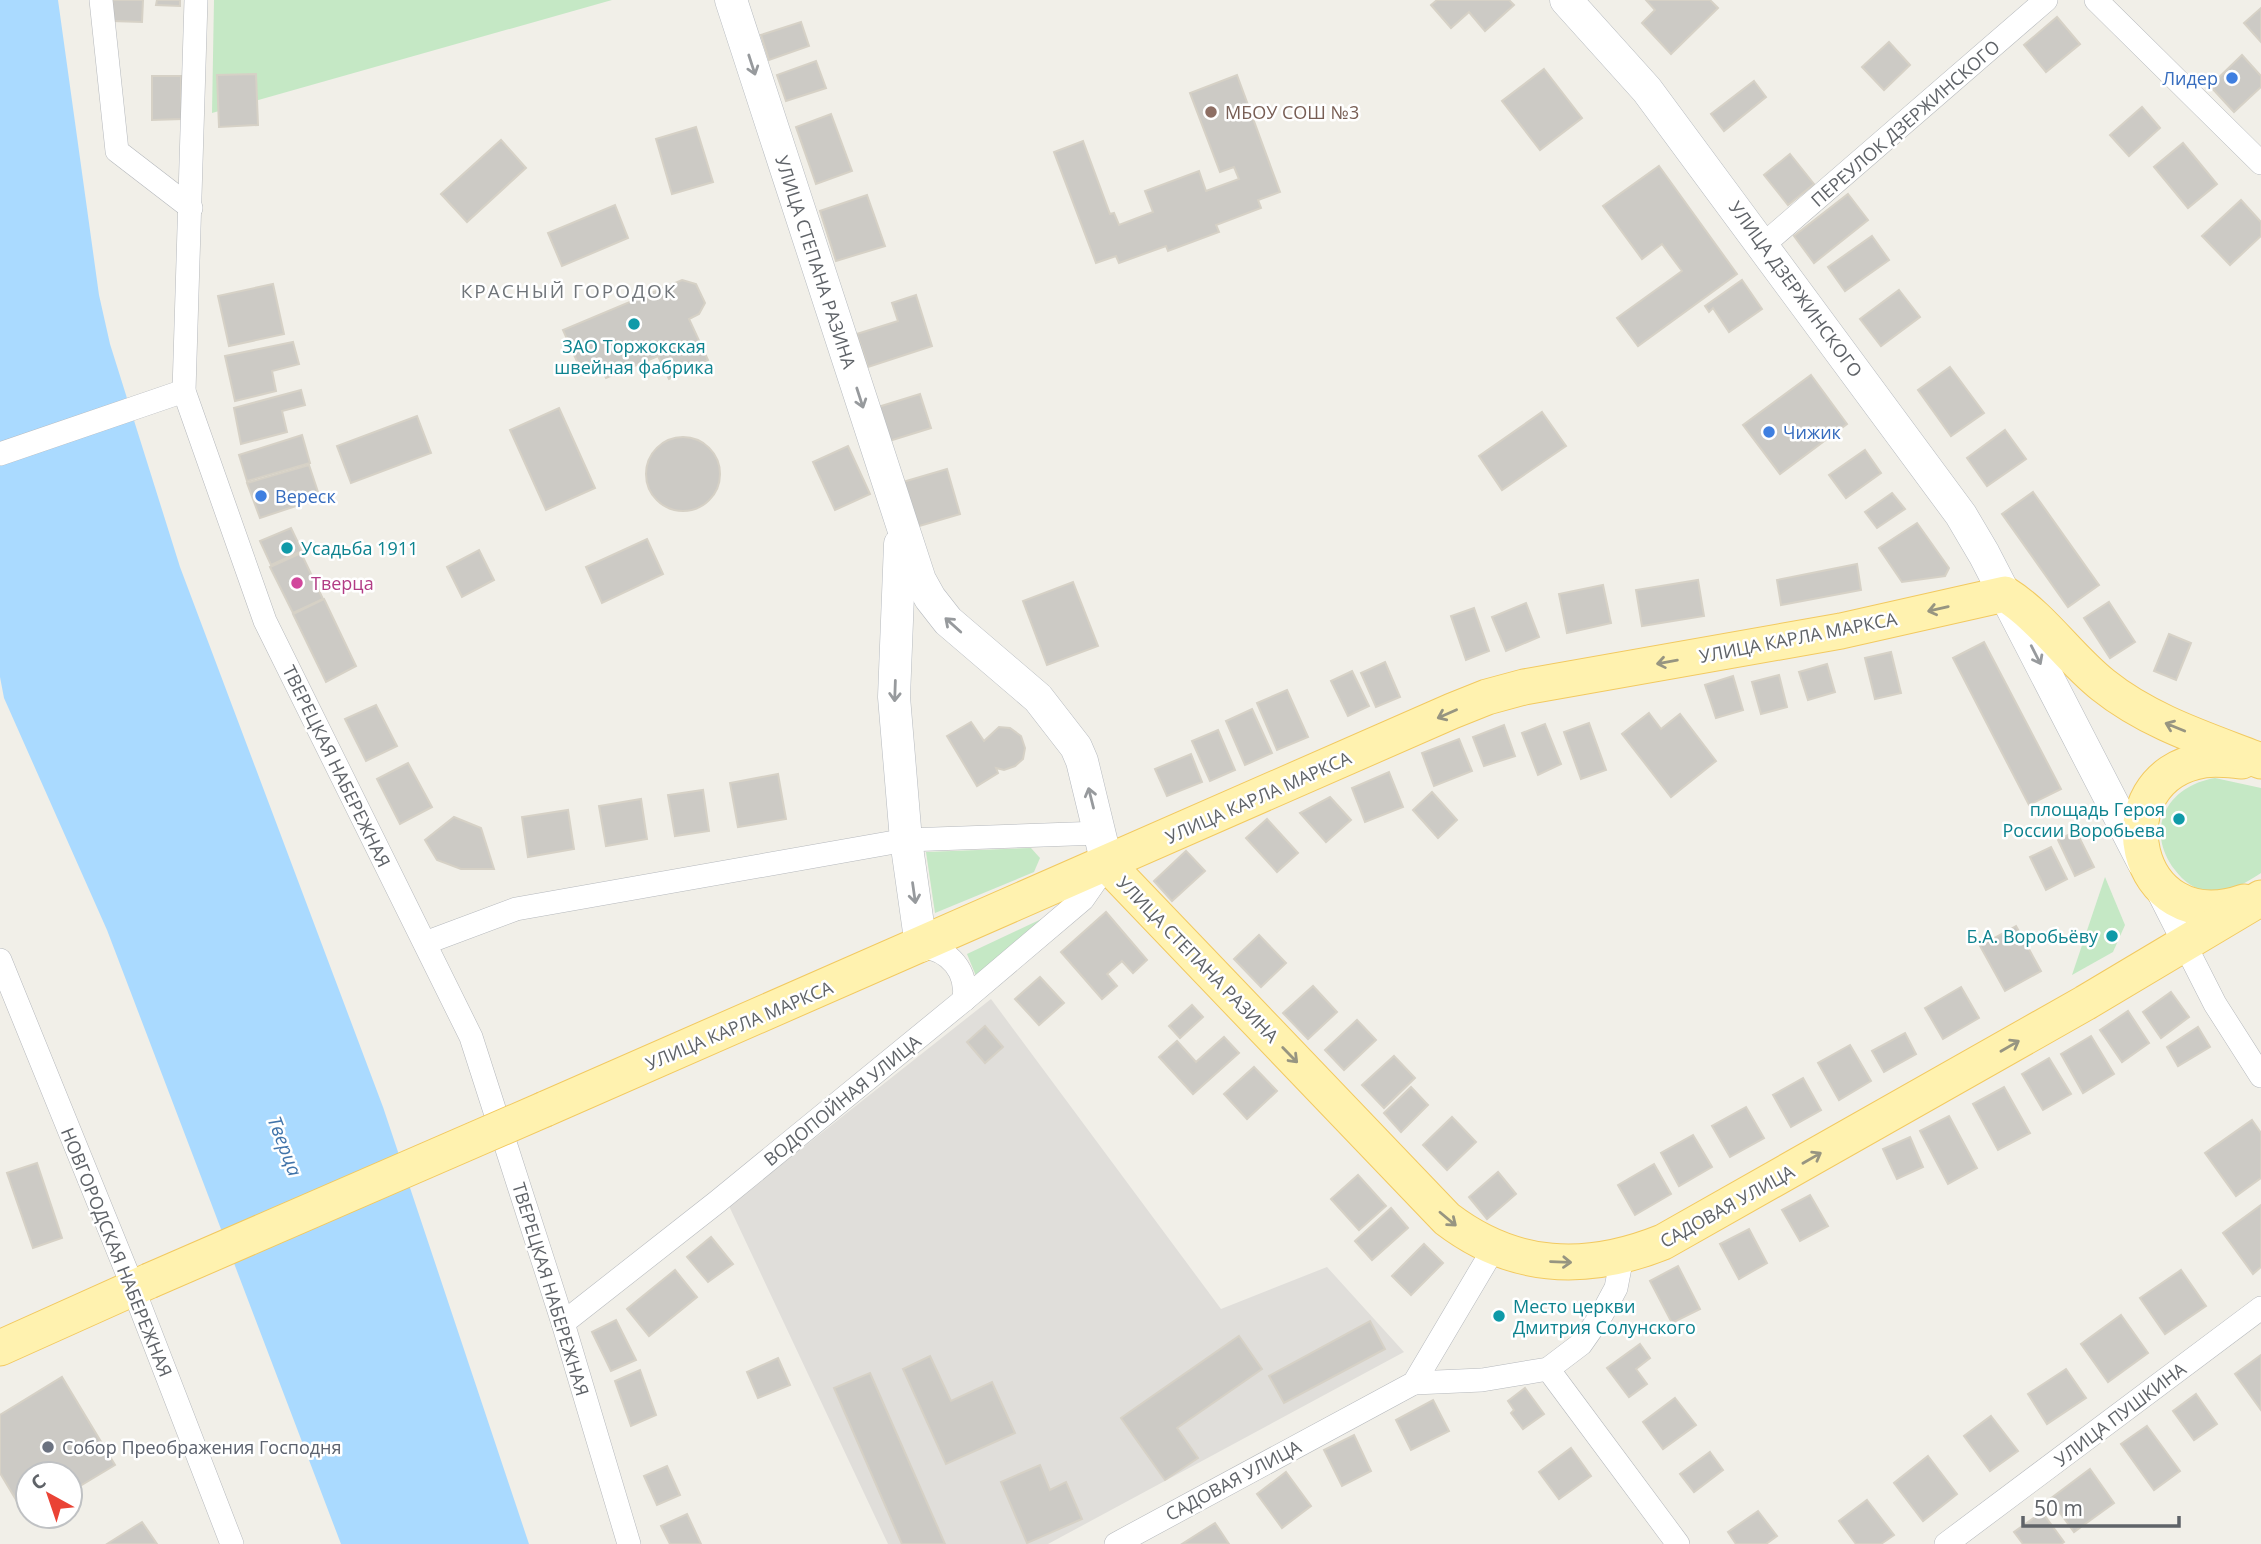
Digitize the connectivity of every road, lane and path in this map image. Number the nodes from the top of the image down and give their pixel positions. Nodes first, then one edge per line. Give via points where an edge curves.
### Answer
1 (101, 0) edge
2 (196, 0) edge
3 (731, 0) edge
4 (1566, 0) edge
5 (2046, 0) edge
6 (2096, 0) edge
7 (2261, 163) edge
8 (191, 208) junction
9 (1763, 245) junction
10 (177, 394) junction
11 (0, 454) edge
12 (901, 525) junction
13 (2005, 594) junction
14 (2261, 762) edge
15 (906, 840) junction
16 (1104, 848) junction
17 (2145, 865) junction
18 (2261, 897) edge
19 (425, 943) junction
20 (2183, 944) junction
21 (922, 946) junction
22 (0, 960) edge
23 (964, 1000) junction
24 (2261, 1076) edge
25 (1494, 1248) junction
26 (1622, 1257) junction
27 (140, 1284) junction
28 (2261, 1308) edge
29 (563, 1323) junction
30 (0, 1348) edge
31 (1548, 1369) junction
32 (1414, 1382) junction
33 (232, 1544) edge
34 (629, 1544) edge
35 (1116, 1544) edge
36 (1678, 1544) edge
37 (1946, 1544) edge

1 - 8 street via 117,151
2 - 8 street, ТВЕРЕЦКАЯ НАБЕРЕЖНАЯ
3 -> 12 street, УЛИЦА СТЕПАНА РАЗИНА
4 - 9 street, УЛИЦА ДЗЕРЖИНСКОГО via 1647,90
5 - 9 street, ПЕРЕУЛОК ДЗЕРЖИНСКОГО
6 - 7 street
8 - 10 street, ТВЕРЕЦКАЯ НАБЕРЕЖНАЯ
9 - 13 street, УЛИЦА ДЗЕРЖИНСКОГО via 1961,515
10 - 11 street
10 - 19 street, ТВЕРЕЦКАЯ НАБЕРЕЖНАЯ via 265,621
12 -> 15 street, УЛИЦА СТЕПАНА РАЗИНА via 894,697
16 -> 12 street, УЛИЦА СТЕПАНА РАЗИНА via 1076,747 1038,698 942,614 920,580
14 -> 13 main road via 2167,724 2120,698
13 -> 16 main road, УЛИЦА КАРЛА МАРКСА via 1841,631 1499,693
13 -> 17 street, УЛИЦА ДЗЕРЖИНСКОГО
14 - 17 main road via 2203,760 2169,775 2143,812 2139,834
15 - 16 street, УЛИЦА КАРЛА МАРКСА
15 - 19 street, УЛИЦА КАРЛА МАРКСА via 516,909
15 -> 21 street, УЛИЦА СТЕПАНА РАЗИНА
16 - 21 main road, УЛИЦА КАРЛА МАРКСА
16 - 23 street, ВОДОПОЙНАЯ УЛИЦА via 1083,899
16 -> 25 main road, УЛИЦА СТЕПАНА РАЗИНА via 1434,1206 1462,1230
17 - 18 main road via 2168,894 2197,907 2228,907
17 - 20 street
18 - 20 main road, САДОВАЯ УЛИЦА
19 - 29 street, ТВЕРЕЦКАЯ НАБЕРЕЖНАЯ via 471,1037
20 - 24 street
26 -> 20 main road, САДОВАЯ УЛИЦА via 1681,1232
21 - 23 street via 937,949 955,963 963,977
21 - 27 main road, УЛИЦА КАРЛА МАРКСА, bridge
22 - 27 street, НОВГОРОДСКАЯ НАБЕРЕЖНАЯ
23 - 29 street, ВОДОПОЙНАЯ УЛИЦА
25 -> 26 main road, САДОВАЯ УЛИЦА via 1548,1261
25 - 32 street
26 - 31 street via 1616,1288 1602,1314 1581,1344
27 - 30 main road, УЛИЦА КАРЛА МАРКСА
27 - 33 street, НОВГОРОДСКАЯ НАБЕРЕЖНАЯ
28 - 37 street, УЛИЦА ПУШКИНА
29 - 34 street, ТВЕРЕЦКАЯ НАБЕРЕЖНАЯ
31 - 32 street via 1482,1380
31 - 36 street
32 - 35 street, САДОВАЯ УЛИЦА

